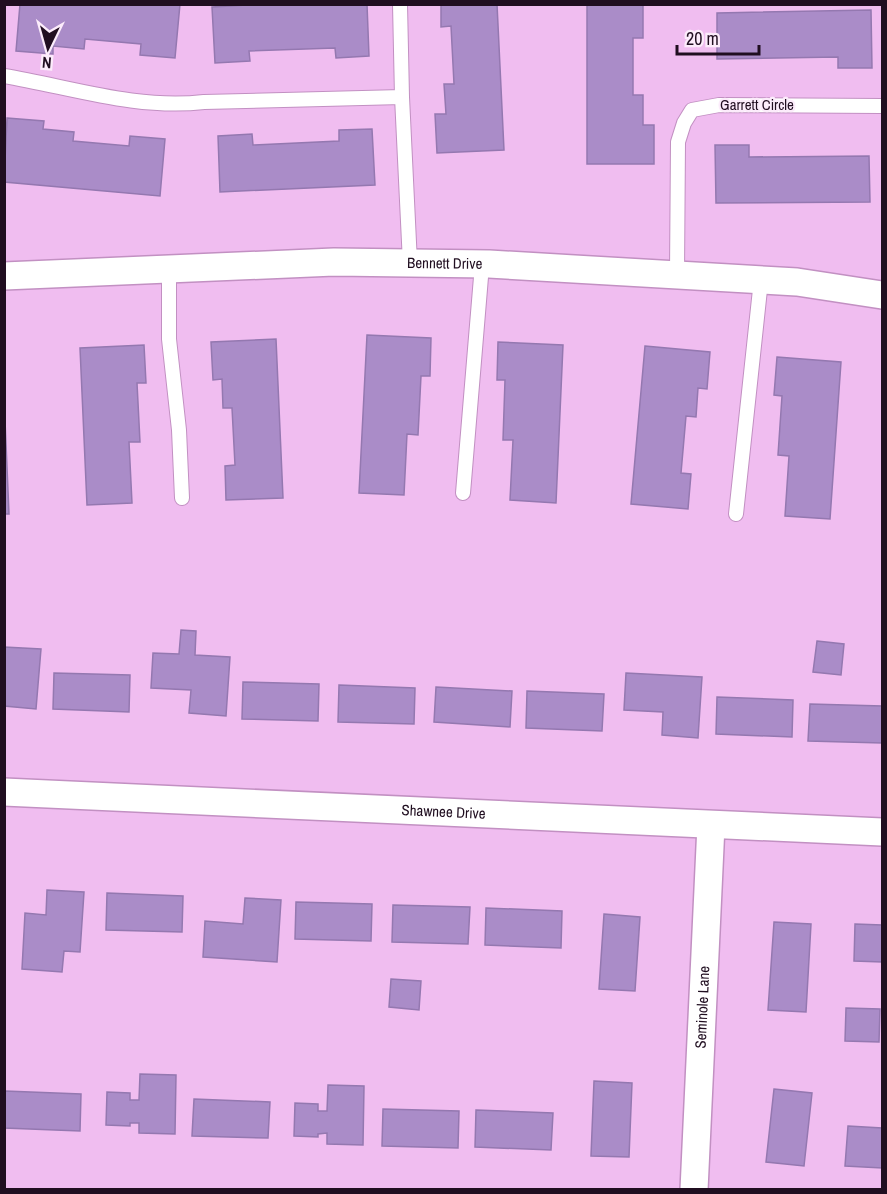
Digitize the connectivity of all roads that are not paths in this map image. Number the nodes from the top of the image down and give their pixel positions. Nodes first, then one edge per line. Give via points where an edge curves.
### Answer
1 (400, 4) edge
2 (4, 76) edge
3 (402, 97) junction
4 (882, 106) edge
5 (410, 263) junction
6 (482, 265) junction
7 (169, 271) junction
8 (677, 274) junction
9 (4, 276) edge
10 (760, 280) junction
11 (882, 295) edge
12 (463, 493) dead end
13 (182, 498) dead end
14 (736, 514) dead end
15 (4, 792) edge
16 (711, 825) junction
17 (882, 832) edge
18 (694, 1190) edge

1 - 3 lane
2 - 3 lane via 174,105
3 - 5 lane
4 - 8 lane, Garrett Circle via 719,105 692,110 678,142
5 - 6 street, Bennett Drive
5 - 7 street, Bennett Drive via 334,261
6 - 8 street, Bennett Drive
6 - 12 lane
7 - 9 street, Bennett Drive
7 - 13 lane via 169,339
8 - 10 street, Bennett Drive
10 - 11 street, Bennett Drive
10 - 14 lane
15 - 16 street, Shawnee Drive
16 - 17 street, Shawnee Drive
16 - 18 street, Seminole Lane

